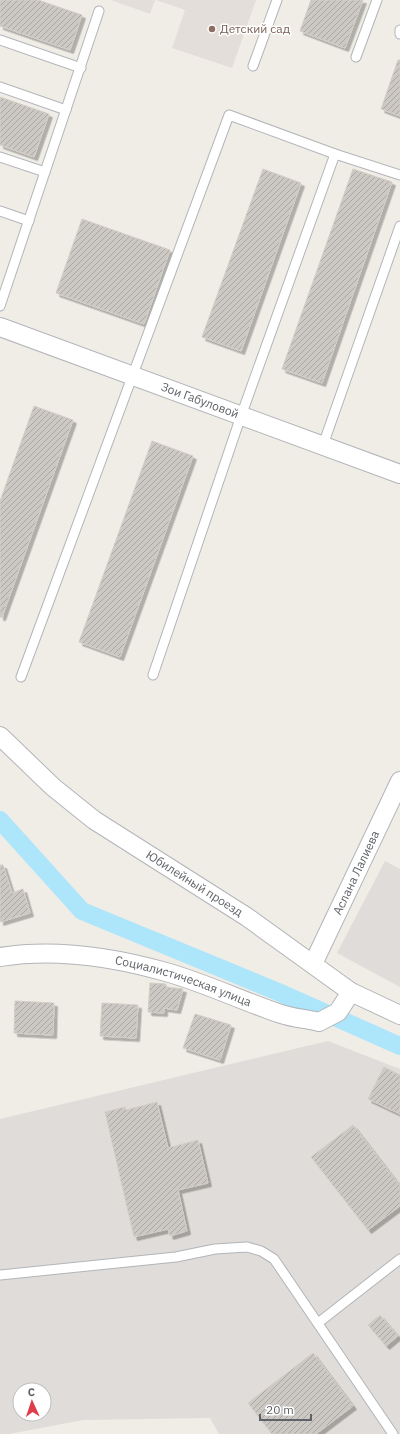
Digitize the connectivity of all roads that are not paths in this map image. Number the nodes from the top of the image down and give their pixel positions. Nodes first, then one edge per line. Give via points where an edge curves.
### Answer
1 (277, 0) edge
2 (377, 0) edge
3 (99, 11) dead end
4 (400, 30) edge
5 (400, 34) edge
6 (0, 40) edge
7 (356, 57) dead end
8 (253, 66) dead end
9 (81, 68) junction
10 (0, 87) edge
11 (66, 110) junction
12 (335, 154) junction
13 (0, 157) edge
14 (45, 172) junction
15 (400, 175) edge
16 (0, 211) edge
17 (29, 221) junction
18 (400, 226) edge
19 (4, 281) edge
20 (0, 306) edge
21 (0, 327) edge
22 (132, 376) junction
23 (242, 416) junction
24 (322, 445) junction
25 (400, 474) edge
26 (153, 675) dead end
27 (21, 677) dead end
28 (0, 736) edge
29 (400, 781) edge
30 (0, 957) edge
31 (313, 964) junction
32 (351, 992) junction
33 (400, 1015) edge
34 (400, 1259) edge
35 (0, 1275) edge
36 (318, 1324) junction
37 (393, 1434) edge

1 - 8 lane
2 - 7 lane
3 - 9 lane
4 - 5 lane
6 - 9 lane
9 - 11 lane
10 - 11 lane
11 - 14 lane
12 - 15 lane
12 - 22 lane via 229,115
12 - 23 lane
13 - 14 lane
14 - 17 lane
16 - 17 lane
17 - 19 lane
18 - 24 lane
19 - 20 lane
21 - 22 street, Зои Габуловой
22 - 23 street, Зои Габуловой
22 - 27 lane
23 - 24 street, Зои Габуловой
23 - 26 lane
24 - 25 street, Зои Габуловой
28 - 31 street, Юбилейный проезд via 53,787 94,820 247,917
29 - 31 street, Аслана Лалиева
30 - 32 street, Социалистическая улица via 34,954 83,955 124,962 167,972 282,1014 319,1022 338,1012
31 - 32 street, Юбилейный проезд
32 - 33 street, Юбилейный проезд
34 - 36 lane
35 - 36 lane via 247,1247 261,1251 274,1259
36 - 37 lane

